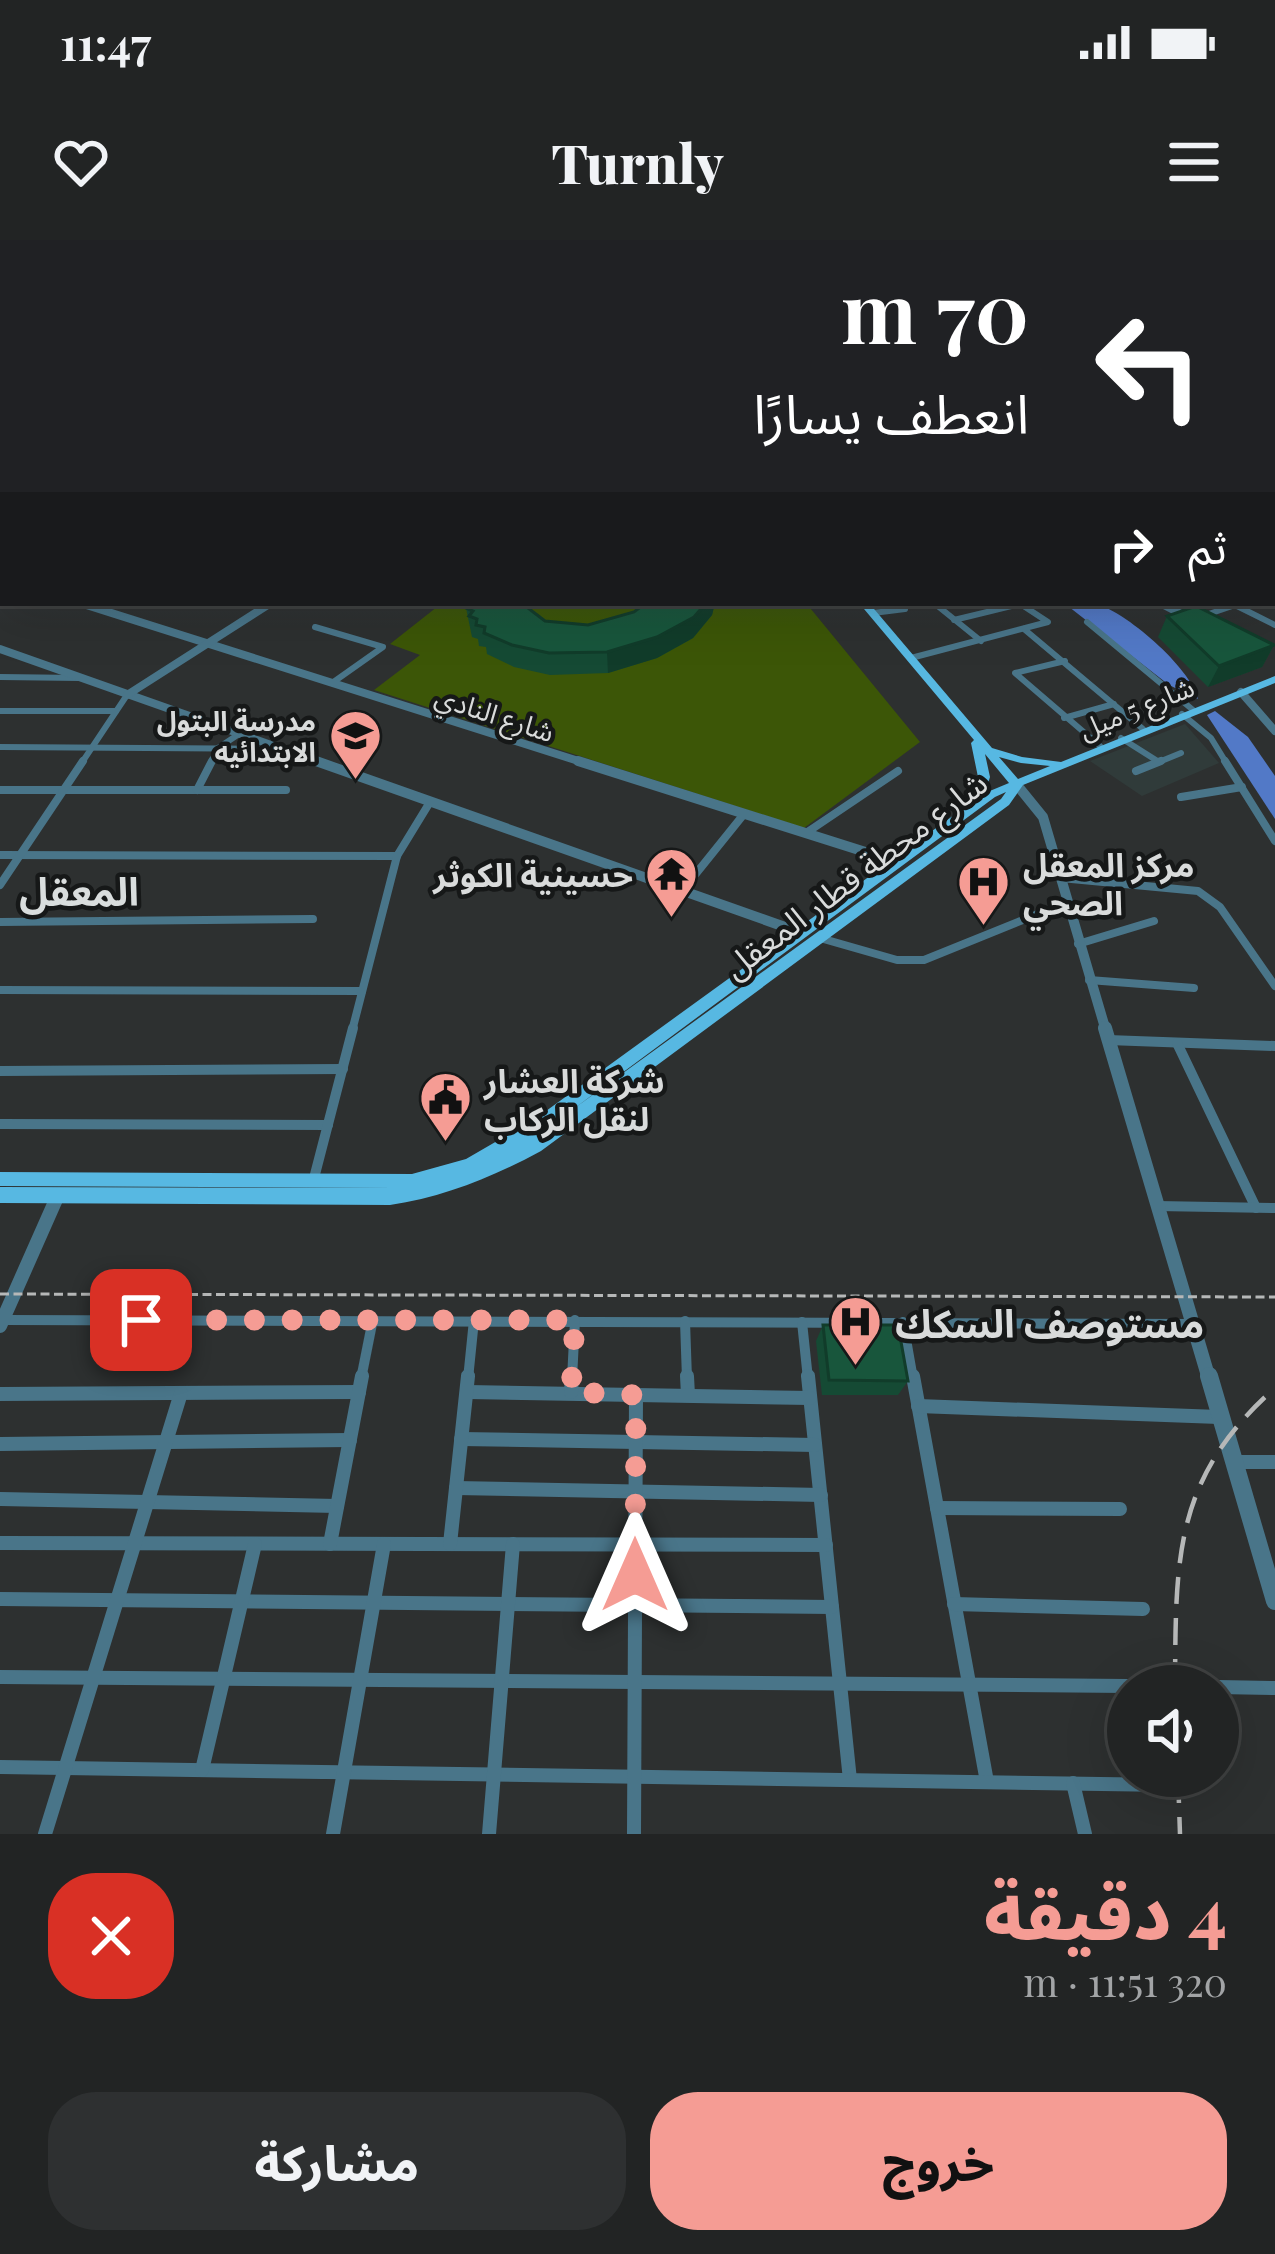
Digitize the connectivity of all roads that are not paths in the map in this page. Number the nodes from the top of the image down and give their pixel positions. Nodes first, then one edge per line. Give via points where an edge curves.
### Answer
1 (89, 606) edge
2 (266, 606) edge
3 (901, 606) edge
4 (938, 606) edge
5 (1011, 606) edge
6 (1022, 606) edge
7 (1166, 606) edge
8 (1232, 606) edge
9 (1241, 606) edge
10 (869, 608) edge
11 (954, 620) junction
12 (1192, 620) junction
13 (1087, 622) dead end
14 (1275, 626) edge
15 (315, 627) dead end
16 (1024, 629) junction
17 (1212, 631) edge
18 (981, 641) junction
19 (208, 644) junction
20 (0, 649) edge
21 (910, 658) junction
22 (1065, 661) junction
23 (0, 676) edge
24 (80, 678) junction
25 (1275, 679) edge
26 (332, 683) junction
27 (1241, 692) junction
28 (127, 694) junction
29 (1114, 704) junction
30 (0, 711) edge
31 (116, 711) junction
32 (1187, 712) junction
33 (1064, 718) junction
34 (1273, 727) edge
35 (1143, 729) junction
36 (239, 734) junction
37 (1121, 738) junction
38 (979, 740) junction
39 (1100, 746) junction
40 (0, 747) edge
41 (92, 748) junction
42 (218, 748) junction
43 (280, 749) junction
44 (1181, 753) dead end
45 (1065, 762) junction
46 (1159, 762) junction
47 (898, 771) dead end
48 (1136, 772) dead end
49 (1017, 785) junction
50 (1242, 787) junction
51 (0, 790) edge
52 (63, 790) junction
53 (197, 790) junction
54 (286, 790) dead end
55 (1180, 797) dead end
56 (430, 802) junction
57 (974, 806) junction
58 (743, 814) junction
59 (806, 833) junction
60 (1275, 841) edge
61 (0, 855) edge
62 (20, 855) junction
63 (397, 856) junction
64 (897, 862) junction
65 (1061, 878) junction
66 (0, 885) edge
67 (682, 891) junction
68 (1065, 903) junction
69 (313, 919) dead end
70 (1154, 921) dead end
71 (0, 922) edge
72 (802, 933) junction
73 (820, 938) junction
74 (1078, 944) junction
75 (1089, 980) junction
76 (1275, 986) edge
77 (1194, 988) dead end
78 (0, 990) edge
79 (362, 991) junction
80 (1108, 1040) junction
81 (1177, 1043) junction
82 (1274, 1048) edge
83 (343, 1069) junction
84 (0, 1072) edge
85 (0, 1124) edge
86 (328, 1125) junction
87 (0, 1179) edge
88 (314, 1182) junction
89 (0, 1195) edge
90 (58, 1195) junction
91 (1157, 1206) junction
92 (1256, 1208) junction
93 (1275, 1208) edge
94 (373, 1319) junction
95 (474, 1320) junction
96 (575, 1320) junction
97 (686, 1321) junction
98 (802, 1322) junction
99 (903, 1322) junction
100 (1, 1323) edge
101 (1192, 1324) junction
102 (359, 1392) junction
103 (467, 1392) junction
104 (571, 1392) junction
105 (181, 1393) junction
106 (0, 1394) edge
107 (636, 1395) junction
108 (688, 1395) junction
109 (810, 1398) junction
110 (919, 1406) junction
111 (1219, 1417) junction
112 (461, 1439) junction
113 (350, 1440) junction
114 (166, 1442) junction
115 (636, 1442) junction
116 (0, 1444) edge
117 (815, 1445) junction
118 (1234, 1462) junction
119 (1275, 1462) edge
120 (456, 1488) junction
121 (635, 1492) junction
122 (820, 1495) junction
123 (0, 1499) edge
124 (147, 1502) junction
125 (337, 1506) junction
126 (937, 1508) junction
127 (1120, 1509) dead end
128 (0, 1543) edge
129 (135, 1544) junction
130 (255, 1544) junction
131 (330, 1544) junction
132 (384, 1544) junction
133 (450, 1544) junction
134 (513, 1544) junction
135 (635, 1544) junction
136 (826, 1545) junction
137 (1273, 1584) edge
138 (0, 1599) edge
139 (117, 1600) junction
140 (1275, 1600) edge
141 (242, 1601) junction
142 (374, 1602) junction
143 (508, 1604) junction
144 (955, 1604) junction
145 (635, 1605) junction
146 (832, 1606) junction
147 (1143, 1609) dead end
148 (0, 1677) edge
149 (93, 1678) junction
150 (222, 1679) junction
151 (360, 1680) junction
152 (502, 1681) junction
153 (634, 1683) junction
154 (841, 1684) junction
155 (970, 1686) junction
156 (1107, 1686) edge
157 (1239, 1688) edge
158 (1275, 1688) edge
159 (0, 1767) edge
160 (65, 1768) junction
161 (202, 1770) junction
162 (344, 1772) junction
163 (494, 1775) junction
164 (634, 1777) junction
165 (850, 1780) junction
166 (987, 1782) junction
167 (1073, 1784) junction
168 (1107, 1784) edge
169 (45, 1834) edge
170 (334, 1834) edge
171 (489, 1834) edge
172 (634, 1834) edge
173 (1085, 1834) edge

1 - 19 street, شارع النادي
2 - 19 street
3 - 10 street
4 - 11 street
5 - 11 street
6 - 16 street via 1048,622
7 - 12 street
8 - 12 street
9 - 14 street
10 - 21 main road
11 - 18 street
12 - 17 street
13 - 32 street
15 - 26 street via 383,647
16 - 18 street
16 - 22 street
18 - 21 street
19 - 26 street, شارع النادي
19 - 28 street
20 - 24 street
21 - 38 main road
22 - 29 street
22 - 33 street via 1015,673
23 - 24 street
24 - 28 street
25 - 27 main road, شارع 5 ميل
26 - 58 street, شارع النادي
27 - 32 main road, شارع 5 ميل
27 - 34 street
28 - 31 street
28 - 36 street
29 - 33 street
29 - 35 street
30 - 31 street
31 - 41 street
32 - 35 main road, شارع 5 ميل
32 - 50 street
33 - 39 street
35 - 37 main road, شارع 5 ميل
36 - 42 street
36 - 43 street
37 - 39 main road, شارع 5 ميل
37 - 46 street
38 - 45 main road via 1021,760
38 - 49 main road
38 - 57 main road via 984,777
39 - 45 main road, شارع 5 ميل
40 - 41 street
41 - 42 street
41 - 52 street
42 - 43 street
42 - 53 street
43 - 56 street
44 - 46 street
45 - 49 main road, شارع 5 ميل
46 - 48 street
47 - 59 street
49 - 57 main road, شارع محطة قطار المعقل
49 - 65 street via 1043,817
49 - 73 main road, شارع محطة قطار المعقل via 1005,802
50 - 55 street
50 - 60 street
51 - 52 street
52 - 53 street
52 - 62 street
53 - 54 street
56 - 63 street
56 - 67 street
57 - 64 main road, شارع محطة قطار المعقل
58 - 59 street, شارع النادي
58 - 67 street
59 - 64 street, شارع النادي
61 - 62 street
62 - 63 street
62 - 66 street
63 - 79 street
64 - 72 main road, شارع محطة قطار المعقل
65 - 68 street
65 - 76 street via 1198,891 1220,907
67 - 72 street
68 - 73 street via 923,960
68 - 74 street
69 - 71 street
70 - 74 street
72 - 88 main road, شارع محطة قطار المعقل via 486,1157 412,1181
73 - 90 main road, شارع محطة قطار المعقل via 535,1146 445,1187 390,1197
74 - 75 street
75 - 77 street
75 - 80 street
78 - 79 street
79 - 83 street
80 - 81 street
80 - 91 street
81 - 82 street
81 - 92 street
83 - 84 street
83 - 86 street
85 - 86 street
86 - 88 street
87 - 88 main road, شارع محطة قطار المعقل
89 - 90 main road, شارع محطة قطار المعقل
90 - 100 street
91 - 92 street
91 - 101 street
92 - 93 street
94 - 95 street
94 - 100 street
94 - 102 street
95 - 96 street
95 - 103 street
96 - 97 street
96 - 104 street
97 - 98 street
97 - 108 street
98 - 99 street
98 - 109 street
99 - 101 street
99 - 110 street
101 - 111 street
102 - 105 street
102 - 113 street
103 - 104 street
103 - 112 street
104 - 107 street
105 - 106 street
105 - 114 street
107 - 108 street
107 - 115 street
108 - 109 street
109 - 117 street
110 - 111 street
110 - 126 street
111 - 118 street
112 - 115 street
112 - 120 street
113 - 114 street
113 - 125 street
114 - 116 street
114 - 124 street
115 - 117 street
115 - 121 street
117 - 122 street
118 - 119 street
118 - 137 street
120 - 121 street
120 - 133 street
121 - 122 street
121 - 135 street
122 - 136 street
123 - 124 street
124 - 125 street
124 - 129 street
125 - 131 street
126 - 127 street
126 - 144 street
128 - 129 street
129 - 130 street
129 - 139 street
130 - 131 street
130 - 141 street
131 - 132 street
132 - 133 street
132 - 142 street
133 - 134 street
134 - 135 street
134 - 143 street
135 - 136 street
135 - 145 street
136 - 146 street
137 - 140 street
138 - 139 street
139 - 141 street
139 - 149 street
141 - 142 street
141 - 150 street
142 - 143 street
142 - 151 street
143 - 145 street
143 - 152 street
144 - 147 street
144 - 155 street
145 - 146 street
145 - 153 street
146 - 154 street
148 - 149 street
149 - 150 street
149 - 160 street
150 - 151 street
150 - 161 street
151 - 152 street
151 - 162 street
152 - 153 street
152 - 163 street
153 - 154 street
153 - 164 street
154 - 155 street
154 - 165 street
155 - 156 street
155 - 166 street
157 - 158 street
159 - 160 street
160 - 161 street
160 - 169 street
161 - 162 street
162 - 163 street
162 - 170 street
163 - 164 street
163 - 171 street
164 - 165 street
164 - 172 street
165 - 166 street
166 - 167 street
167 - 168 street
167 - 173 street

